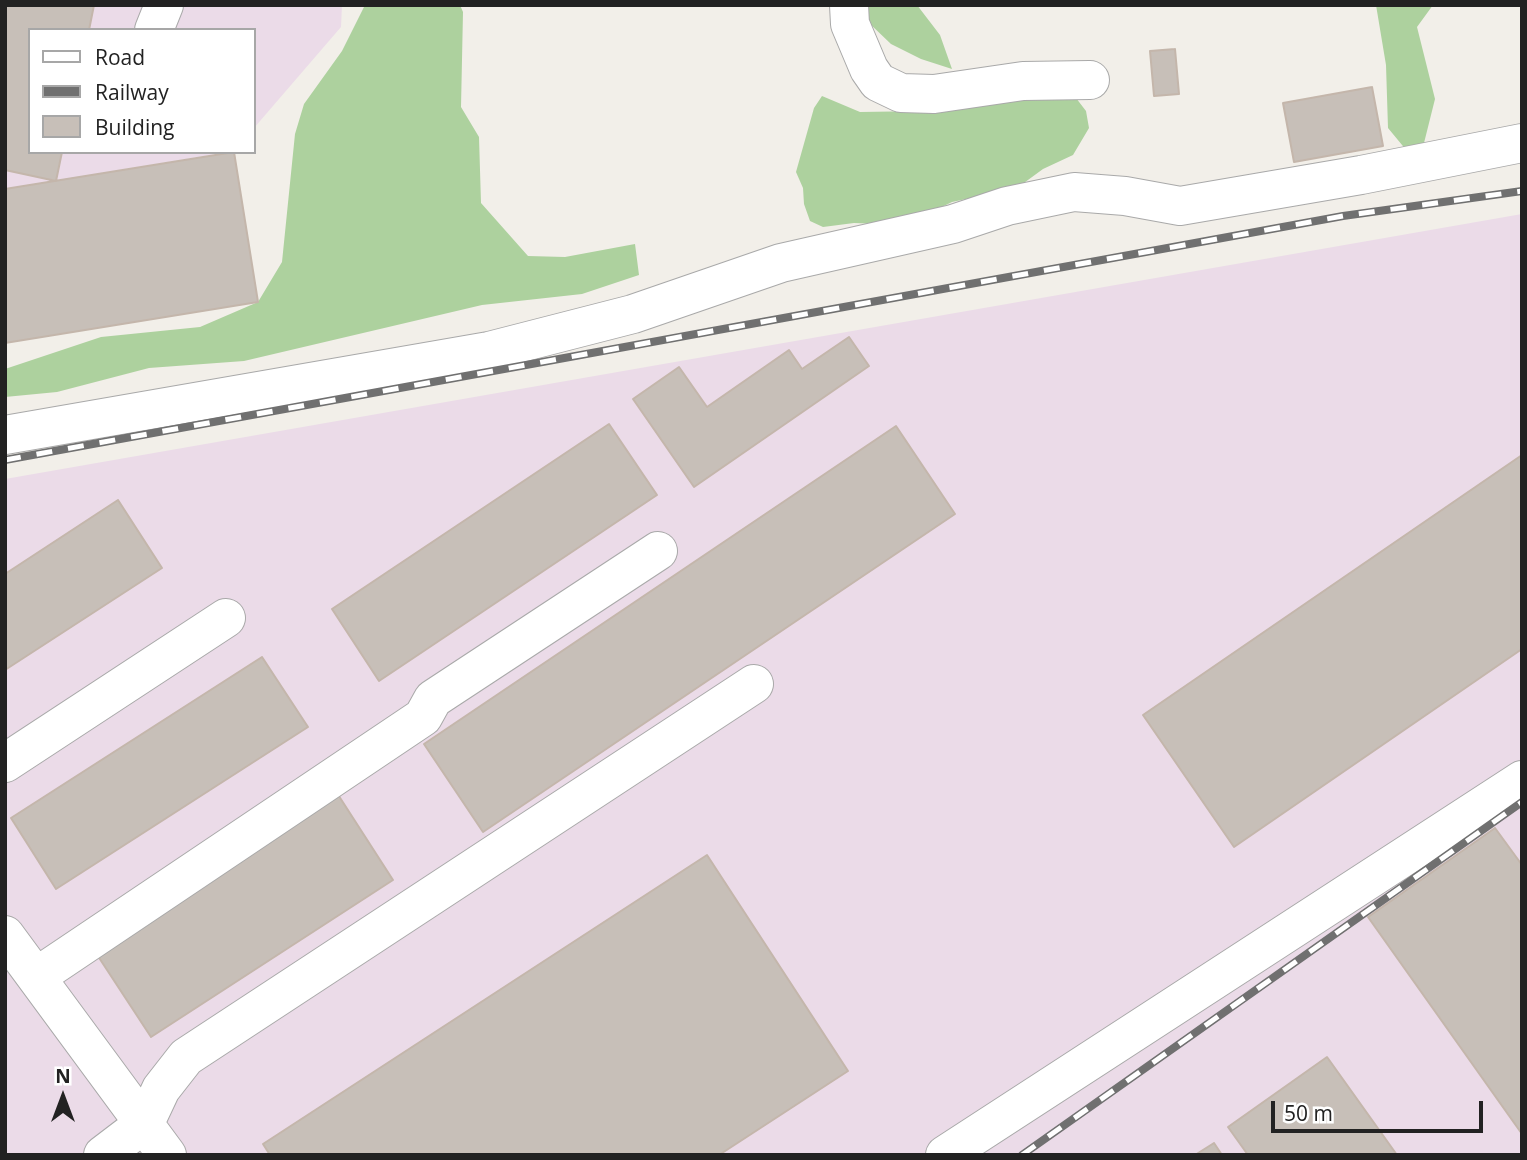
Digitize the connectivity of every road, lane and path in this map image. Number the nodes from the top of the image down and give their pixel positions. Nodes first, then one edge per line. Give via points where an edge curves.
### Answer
1 (164, 5) edge
2 (849, 5) edge
3 (155, 28) edge
4 (1090, 80) dead end
5 (1522, 143) edge
6 (5, 435) edge
7 (658, 551) dead end
8 (226, 618) dead end
9 (754, 684) dead end
10 (5, 763) edge
11 (1522, 780) edge
12 (5, 935) edge
13 (36, 977) junction
14 (145, 1124) junction
15 (103, 1155) edge
16 (167, 1155) edge
17 (945, 1155) edge

1 - 3 lane
2 - 4 lane via 850,24 869,69 878,82 901,93 934,94 1023,81
5 - 6 lane via 1180,206 1074,192 780,263 633,314 489,351
7 - 13 lane via 433,699 423,717
8 - 10 lane
9 - 14 lane via 186,1057 161,1089
11 - 17 lane
12 - 13 lane
13 - 14 lane
14 - 15 lane
14 - 16 lane

